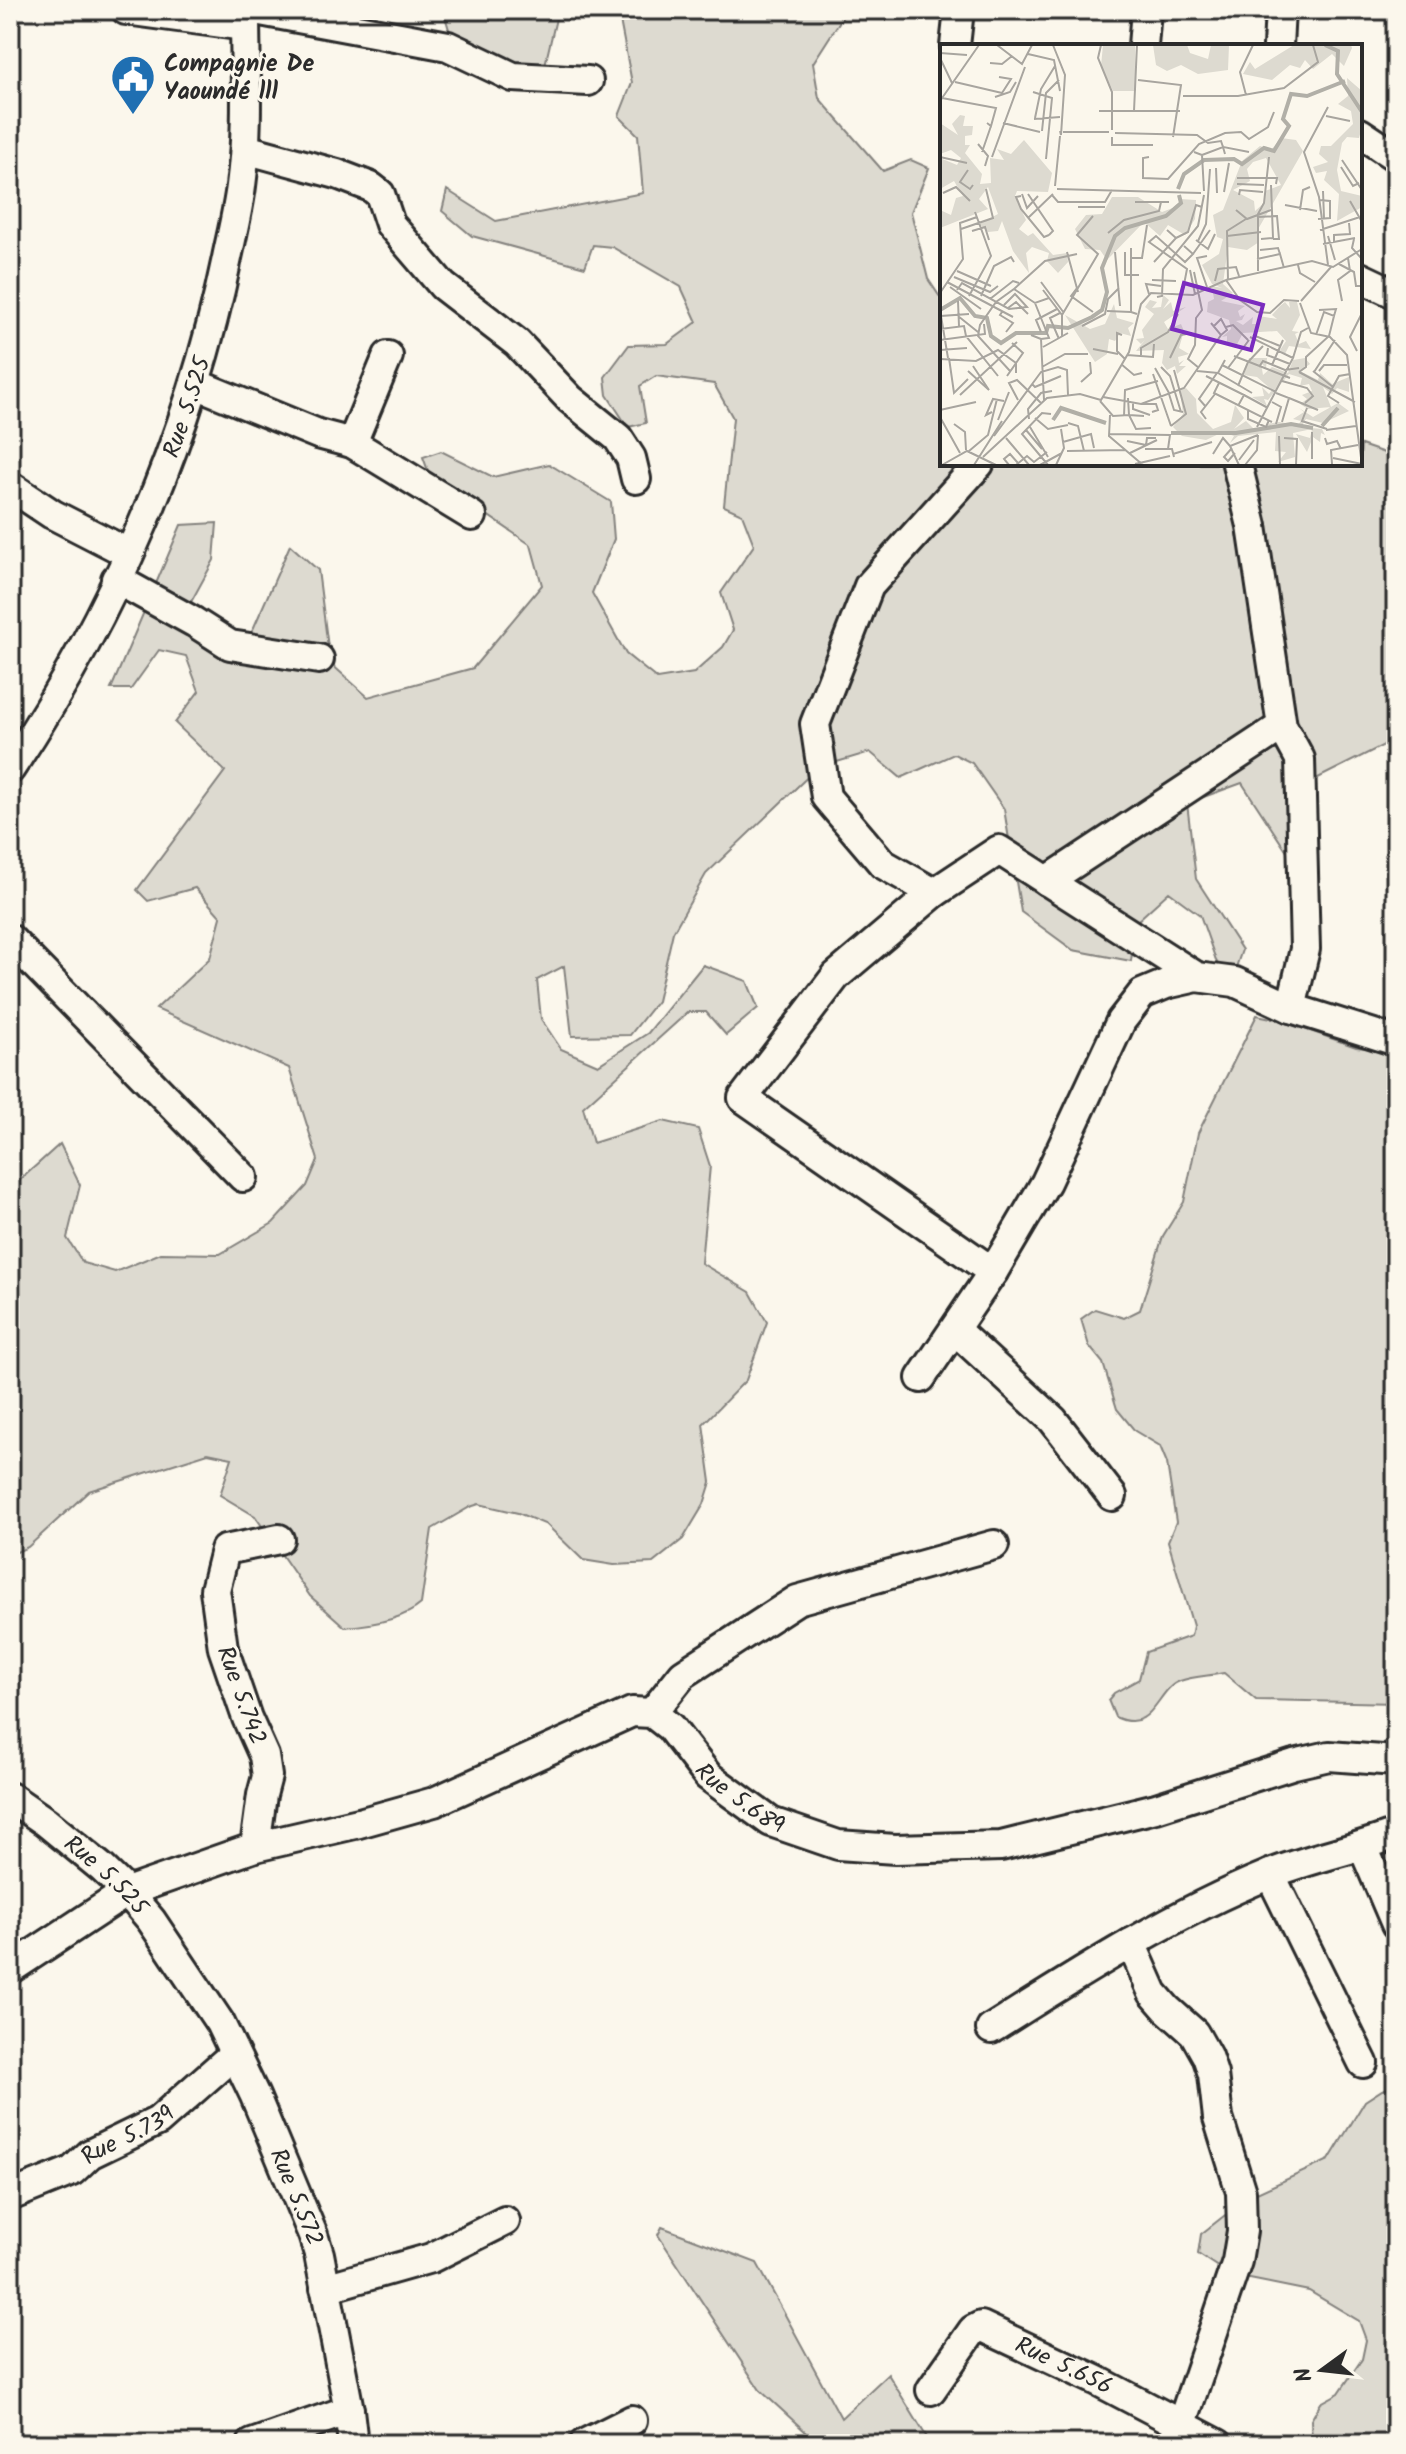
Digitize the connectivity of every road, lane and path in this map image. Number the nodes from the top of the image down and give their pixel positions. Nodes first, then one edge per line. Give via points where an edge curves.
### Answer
1 (126, 10) edge
2 (959, 10) edge
3 (1146, 10) edge
4 (1280, 10) edge
5 (248, 15) edge
6 (955, 44) edge
7 (1143, 44) edge
8 (1278, 44) edge
9 (588, 81) dead end
10 (1362, 134) edge
11 (245, 149) junction
12 (1396, 157) edge
13 (1362, 278) edge
14 (1396, 294) edge
15 (388, 356) dead end
16 (196, 384) junction
17 (352, 443) junction
18 (977, 466) edge
19 (1237, 466) edge
20 (636, 479) dead end
21 (10, 486) edge
22 (472, 516) dead end
23 (128, 553) junction
24 (116, 579) junction
25 (319, 659) dead end
26 (1282, 726) junction
27 (10, 769) edge
28 (1047, 881) junction
29 (934, 893) junction
30 (10, 939) edge
31 (1197, 977) junction
32 (1291, 1008) junction
33 (1396, 1041) edge
34 (243, 1177) dead end
35 (993, 1272) junction
36 (955, 1330) junction
37 (921, 1378) dead end
38 (1112, 1496) dead end
39 (279, 1539) dead end
40 (994, 1545) dead end
41 (652, 1713) junction
42 (1396, 1761) edge
43 (10, 1797) edge
44 (1396, 1834) edge
45 (255, 1847) junction
46 (1363, 1847) junction
47 (1270, 1874) junction
48 (127, 1892) junction
49 (1396, 1924) edge
50 (1131, 1943) junction
51 (10, 1969) edge
52 (184, 1970) joint
53 (991, 2029) dead end
54 (234, 2054) junction
55 (1363, 2063) dead end
56 (10, 2196) edge
57 (505, 2221) dead end
58 (325, 2288) junction
59 (931, 2390) dead end
60 (349, 2410) junction
61 (632, 2420) dead end
62 (1181, 2426) junction
63 (252, 2444) edge
64 (353, 2444) edge
65 (584, 2444) edge
66 (1218, 2444) edge

1 - 5 street
2 - 6 street
3 - 7 street
4 - 8 street
5 - 9 street via 448,46 513,77
5 - 11 street, Rue 5.525
10 - 12 street
11 - 16 street, Rue 5.525 via 214,320
11 - 20 street via 337,174 380,194 387,220 443,286 517,343 570,399 618,438
13 - 14 street
15 - 17 street
16 - 17 street
16 - 23 street, Rue 5.525
17 - 22 street
18 - 29 street via 869,586 815,724 826,797 883,864
19 - 26 street via 1252,526
21 - 23 street
23 - 24 street, Rue 5.525
24 - 25 street via 230,645
24 - 27 street, Rue 5.525 via 49,711
26 - 28 street
26 - 32 street via 1300,759 1305,949
28 - 29 street via 999,850
28 - 31 street
29 - 35 street via 836,976 743,1098
30 - 34 street
31 - 32 street via 1235,982
31 - 35 street via 1142,994 1121,1021 1046,1182
32 - 33 street
35 - 36 street
36 - 37 street
36 - 38 street via 1053,1420
39 - 45 street, Rue 5.742 via 225,1550 215,1590 223,1648 266,1766
40 - 41 street via 797,1600 683,1674
41 - 42 street, Rue 5.689 via 670,1727 708,1776 771,1822 838,1845 895,1849 1001,1846 1156,1808 1329,1756
41 - 45 street via 622,1716 434,1802
43 - 48 street, Rue 5.525
44 - 46 street
45 - 48 street
46 - 47 street
46 - 49 street
47 - 50 street
47 - 55 street
48 - 51 street
48 - 52 street, Rue 5.525
50 - 53 street
50 - 62 street via 1153,1993 1194,2033 1207,2056 1218,2118 1241,2192 1237,2261
52 - 54 street, Rue 5.572
54 - 56 street, Rue 5.739 via 158,2121 90,2154 72,2171
54 - 58 street, Rue 5.572 via 313,2235
57 - 58 street via 431,2258
58 - 60 street, Rue 5.572
59 - 62 street, Rue 5.656 via 981,2326
60 - 63 street
60 - 64 street, Rue 5.572
61 - 65 street
62 - 66 street, Rue 5.656

